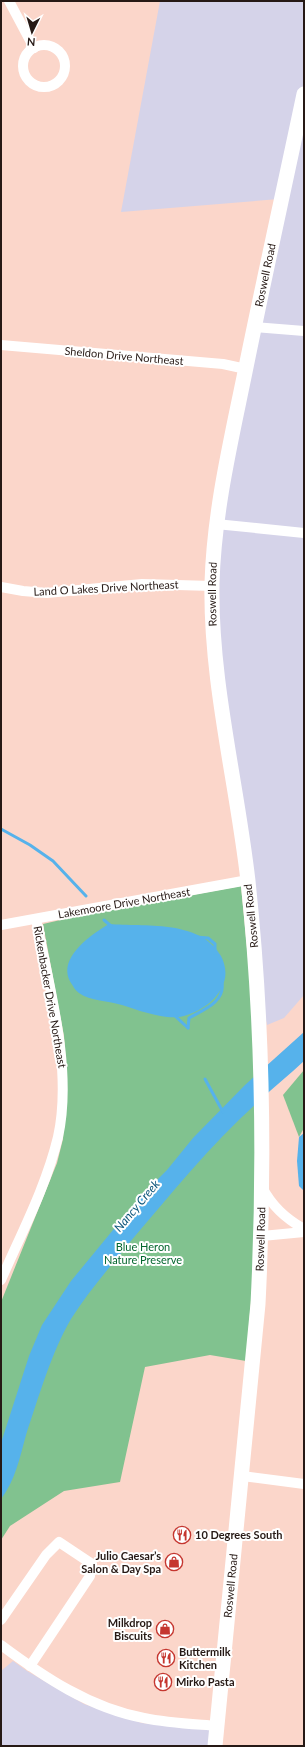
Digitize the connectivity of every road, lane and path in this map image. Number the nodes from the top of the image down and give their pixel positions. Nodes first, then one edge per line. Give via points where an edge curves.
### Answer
1 (9, 1) edge
2 (34, 48) junction
3 (304, 94) edge
4 (254, 327) junction
5 (304, 332) edge
6 (1, 345) edge
7 (246, 369) junction
8 (216, 524) junction
9 (304, 533) edge
10 (212, 586) junction
11 (1, 587) edge
12 (248, 880) junction
13 (36, 919) junction
14 (1, 925) edge
15 (262, 1187) junction
16 (304, 1229) edge
17 (304, 1232) edge
18 (262, 1236) junction
19 (1, 1280) edge
20 (242, 1476) junction
21 (304, 1484) edge
22 (1, 1620) edge
23 (1, 1645) edge
24 (30, 1666) junction
25 (217, 1726) junction
26 (215, 1746) edge

1 - 2 street
2 - 2 street via 29,51 24,61 26,77 39,87 55,84 65,72 62,56 50,46
3 - 4 main road, Roswell Road
4 - 5 street
4 - 7 main road, Roswell Road
6 - 7 street, Sheldon Drive Northeast via 223,364
7 - 8 main road, Roswell Road
8 - 9 street
8 - 10 main road, Roswell Road
10 - 11 street, Land O Lakes Drive Northeast via 142,584 47,593
10 - 12 main road, Roswell Road via 217,670
12 - 13 street, Lakemoore Drive Northeast
12 - 15 main road, Roswell Road via 261,1064
13 - 14 street, Lakemoore Drive Northeast
13 - 19 street, Rickenbacker Drive Northeast via 62,1060 61,1120 51,1161
15 - 16 street via 277,1210
15 - 18 main road, Roswell Road
17 - 18 street
18 - 20 main road, Roswell Road
20 - 21 street
20 - 25 main road, Roswell Road
22 - 24 street via 46,1556 59,1542 92,1564 90,1576
23 - 24 street
24 - 25 street via 82,1697 116,1711 144,1718
25 - 26 main road, Roswell Road

